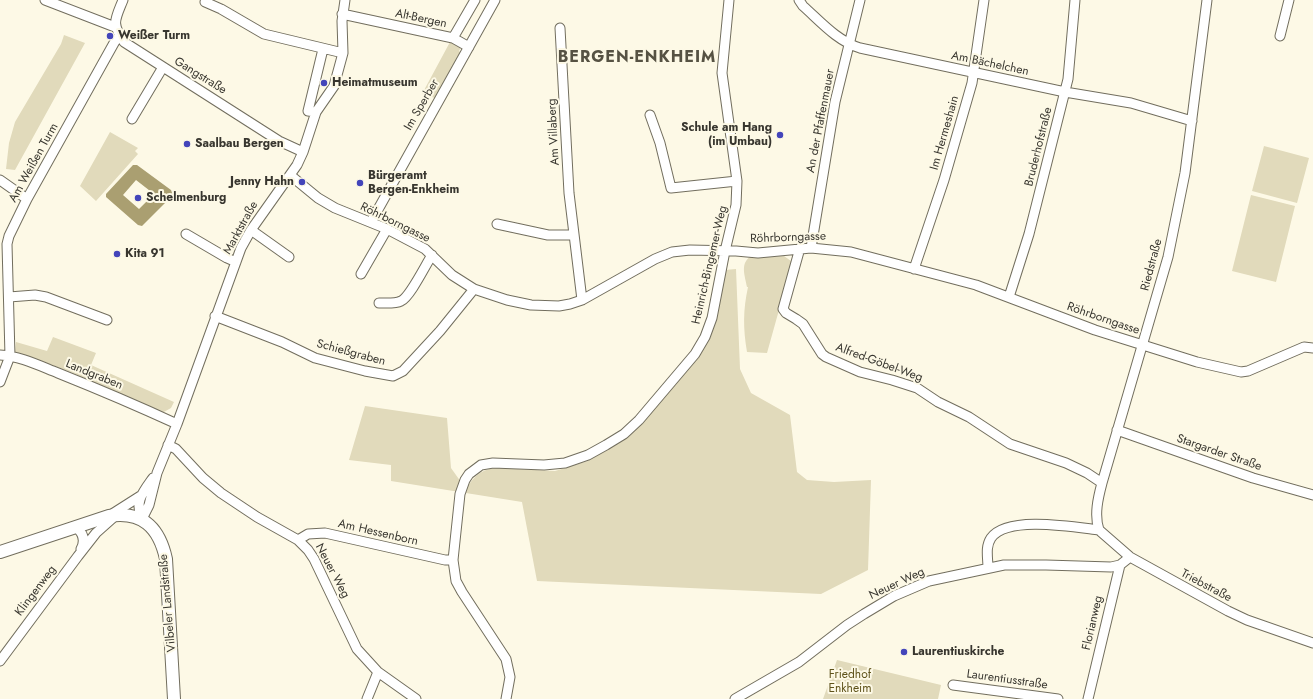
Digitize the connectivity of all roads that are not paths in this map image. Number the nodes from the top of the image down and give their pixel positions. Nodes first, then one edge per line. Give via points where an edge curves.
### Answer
1 (45, 0) edge
2 (123, 0) edge
3 (345, 0) edge
4 (475, 0) edge
5 (495, 0) edge
6 (729, 0) edge
7 (799, 0) edge
8 (860, 0) edge
9 (984, 0) edge
10 (1074, 0) edge
11 (1207, 0) edge
12 (1289, 0) edge
13 (206, 2) dead end
14 (342, 14) junction
15 (115, 27) junction
16 (560, 28) dead end
17 (119, 36) junction
18 (1280, 36) dead end
19 (453, 38) junction
20 (850, 43) junction
21 (469, 47) junction
22 (323, 49) junction
23 (343, 53) junction
24 (163, 68) junction
25 (974, 73) junction
26 (1065, 92) junction
27 (316, 112) junction
28 (650, 115) dead end
29 (132, 119) dead end
30 (1192, 121) junction
31 (303, 152) junction
32 (290, 175) junction
33 (0, 180) edge
34 (737, 181) junction
35 (27, 199) junction
36 (371, 222) junction
37 (497, 224) dead end
38 (387, 229) junction
39 (251, 230) junction
40 (186, 234) dead end
41 (5, 235) edge
42 (573, 235) junction
43 (800, 248) junction
44 (811, 248) junction
45 (725, 251) junction
46 (432, 255) junction
47 (289, 257) dead end
48 (236, 262) junction
49 (914, 269) junction
50 (361, 274) dead end
51 (474, 289) junction
52 (9, 297) junction
53 (1009, 297) junction
54 (582, 300) junction
55 (379, 303) dead end
56 (215, 316) junction
57 (107, 320) dead end
58 (1142, 345) junction
59 (1313, 348) edge
60 (0, 355) edge
61 (10, 356) junction
62 (0, 382) edge
63 (177, 424) junction
64 (1117, 430) junction
65 (168, 445) junction
66 (157, 473) junction
67 (1102, 483) junction
68 (142, 495) junction
69 (1313, 495) edge
70 (113, 515) junction
71 (142, 520) junction
72 (76, 527) junction
73 (1099, 530) junction
74 (298, 540) junction
75 (0, 552) edge
76 (78, 556) junction
77 (1130, 557) junction
78 (453, 560) junction
79 (1120, 565) junction
80 (988, 568) junction
81 (1313, 643) edge
82 (0, 661) edge
83 (378, 672) junction
84 (953, 685) dead end
85 (174, 699) edge
86 (367, 699) edge
87 (416, 699) edge
88 (506, 699) edge
89 (735, 699) edge
90 (1058, 699) edge
91 (1088, 699) edge

1 - 15 street
2 - 15 street
3 - 14 street, Marktstraße
4 - 19 street
5 - 21 street, Im Sperber
6 - 34 street, Heinrich-Bingemer-Weg via 722,73
7 - 20 street, Am Bächelchen via 837,36
8 - 20 street, An der Pfaffenmauer
9 - 25 street, Im Hermeshain
10 - 26 street, Bruderhofstraße
11 - 30 street, Riedstraße
12 - 18 street
13 - 22 street via 264,34
14 - 19 street, Alt-Bergen
14 - 23 street, Marktstraße
15 - 17 street, Gangstraße
16 - 42 street, Am Villaberg
17 - 24 street, Gangstraße
17 - 35 street, Am Weißen Turm
19 - 21 street, Alt-Bergen
20 - 25 street, Am Bächelchen via 860,48
20 - 44 street, An der Pfaffenmauer via 835,102
21 - 36 street, Im Sperber
22 - 23 street
22 - 27 street via 308,110
23 - 27 street, Marktstraße via 334,86
24 - 29 street
24 - 31 street, Gangstraße via 279,141
25 - 26 street, Am Bächelchen
25 - 49 street, Im Hermeshain via 944,180
26 - 30 street, Am Bächelchen via 1131,104
26 - 53 street, Bruderhofstraße via 1029,234
27 - 31 street, Marktstraße
28 - 34 street via 671,188
30 - 58 street, Riedstraße via 1185,174 1169,251
31 - 32 street, Marktstraße
32 - 36 street, Röhrborngasse via 335,208
32 - 39 street, Marktstraße
33 - 35 street
34 - 45 street, Heinrich-Bingemer-Weg via 736,205
35 - 41 street, Am Weißen Turm
36 - 38 street, Röhrborngasse
37 - 42 street via 548,235
38 - 46 street, Röhrborngasse via 412,241
38 - 50 street
39 - 47 street
39 - 48 street, Marktstraße
40 - 48 street
41 - 52 street, Am Weißen Turm
42 - 54 street, Am Villaberg
43 - 44 street, Röhrborngasse
43 - 45 street, Röhrborngasse via 758,253
43 - 67 street, Alfred-Göbel-Weg via 783,308 803,324 824,356 860,372 917,388 1006,441 1066,463
44 - 49 street, Röhrborngasse via 851,252
45 - 54 street, Röhrborngasse via 690,250 664,255
45 - 78 street, Heinrich-Bingemer-Weg via 712,318 705,337 695,354 639,420 606,446 582,458 554,465 493,462 473,470 465,480 460,494
46 - 51 street, Röhrborngasse via 452,275
46 - 55 street via 403,300
48 - 56 street, Marktstraße
49 - 53 street, Röhrborngasse via 976,285
51 - 54 street, Röhrborngasse via 531,305 559,306
51 - 56 street, Schießgraben via 403,371 393,376 365,372 315,358
52 - 57 street via 46,296
52 - 61 street, Am Weißen Turm
53 - 58 street, Röhrborngasse
56 - 63 street, Marktstraße
58 - 59 street, Röhrborngasse via 1197,362 1244,372 1304,347
58 - 64 street, Riedstraße
60 - 61 street, Landgraben
61 - 62 street, Am Weißen Turm
61 - 63 street, Landgraben via 91,386
63 - 65 street, Marktstraße
64 - 67 street, Riedstraße
64 - 69 street, Stargarder Straße via 1253,478
65 - 66 street, Marktstraße
65 - 74 street, Neuer Weg via 176,449 220,493
66 - 68 street, Marktstraße
66 - 71 street, Marktstraße via 149,505
67 - 73 street, Riedstraße via 1096,515
68 - 70 street, Klingenweg
68 - 71 street, Marktstraße via 139,501
70 - 71 main road via 133,516
70 - 72 main road
70 - 76 street, Klingenweg
71 - 85 main road, Vilbeler Landstraße via 152,528 165,551
72 - 75 main road
72 - 76 street, Klingenweg via 84,539
73 - 77 street, Triebstraße
73 - 80 street via 1034,524 1006,529 990,541 987,549
74 - 78 street, Am Hessenborn via 308,534 325,533
74 - 83 street, Neuer Weg via 314,559 358,649
76 - 82 street, Klingenweg
77 - 79 street
77 - 81 street, Triebstraße via 1247,620
78 - 88 street, Heinrich-Bingemer-Weg via 456,581 506,659 510,677
79 - 80 street, Neuer Weg via 1004,565
79 - 91 street, Florianweg
80 - 89 street, Neuer Weg via 929,581 894,596 847,625 799,662
83 - 86 street
83 - 87 street, Neuer Weg
84 - 90 street, Laurentiusstraße

